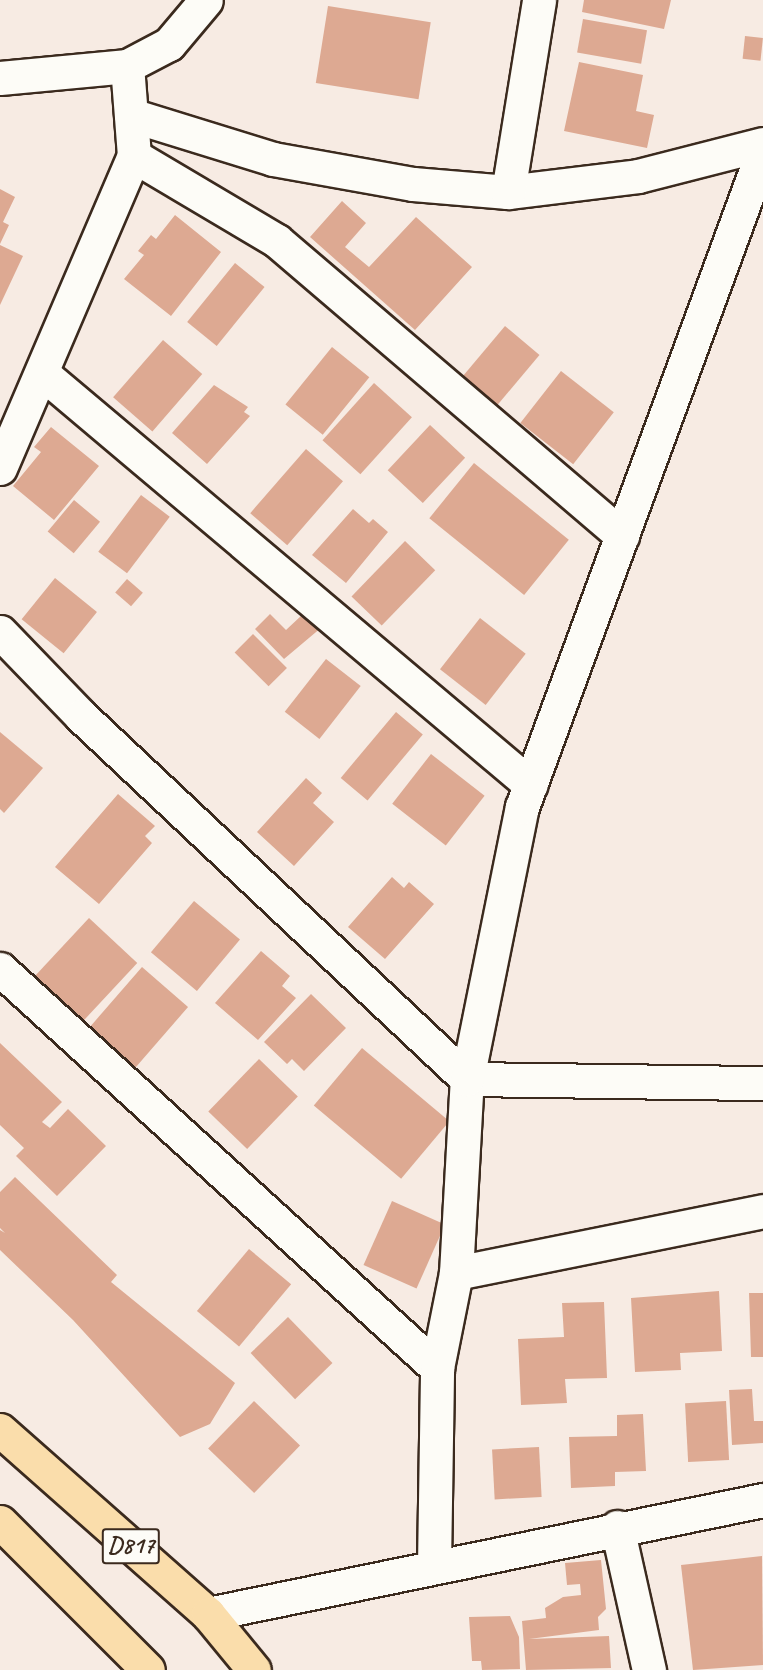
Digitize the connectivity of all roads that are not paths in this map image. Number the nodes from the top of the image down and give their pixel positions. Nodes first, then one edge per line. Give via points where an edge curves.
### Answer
1 (206, 0) edge
2 (539, 0) edge
3 (128, 66) junction
4 (0, 78) edge
5 (131, 115) junction
6 (763, 144) edge
7 (763, 151) edge
8 (134, 156) junction
9 (508, 192) junction
10 (42, 373) junction
11 (0, 468) edge
12 (622, 536) junction
13 (0, 632) edge
14 (531, 785) junction
15 (0, 969) edge
16 (467, 1079) junction
17 (763, 1083) edge
18 (763, 1211) edge
19 (456, 1273) junction
20 (437, 1368) junction
21 (0, 1430) edge
22 (763, 1500) edge
23 (0, 1522) edge
24 (617, 1527) junction
25 (434, 1565) junction
26 (208, 1614) junction
27 (148, 1670) edge
28 (254, 1670) edge
29 (649, 1670) edge

1 - 3 street via 170,44
2 - 9 street
3 - 4 street
3 - 5 street
5 - 8 street
5 - 9 street via 273,159 413,184
6 - 9 street via 638,176
7 - 12 street
8 - 10 street
8 - 12 street via 277,241
10 - 11 street
10 - 14 street
12 - 14 street
13 - 16 street via 81,716
14 - 16 street via 522,807
15 - 20 street
16 - 17 street
16 - 19 street
18 - 19 street
19 - 20 street
20 - 25 street
21 - 26 highway, D817
22 - 24 street
23 - 27 highway
24 - 25 street
24 - 29 street
25 - 26 street
26 - 28 highway, D817

